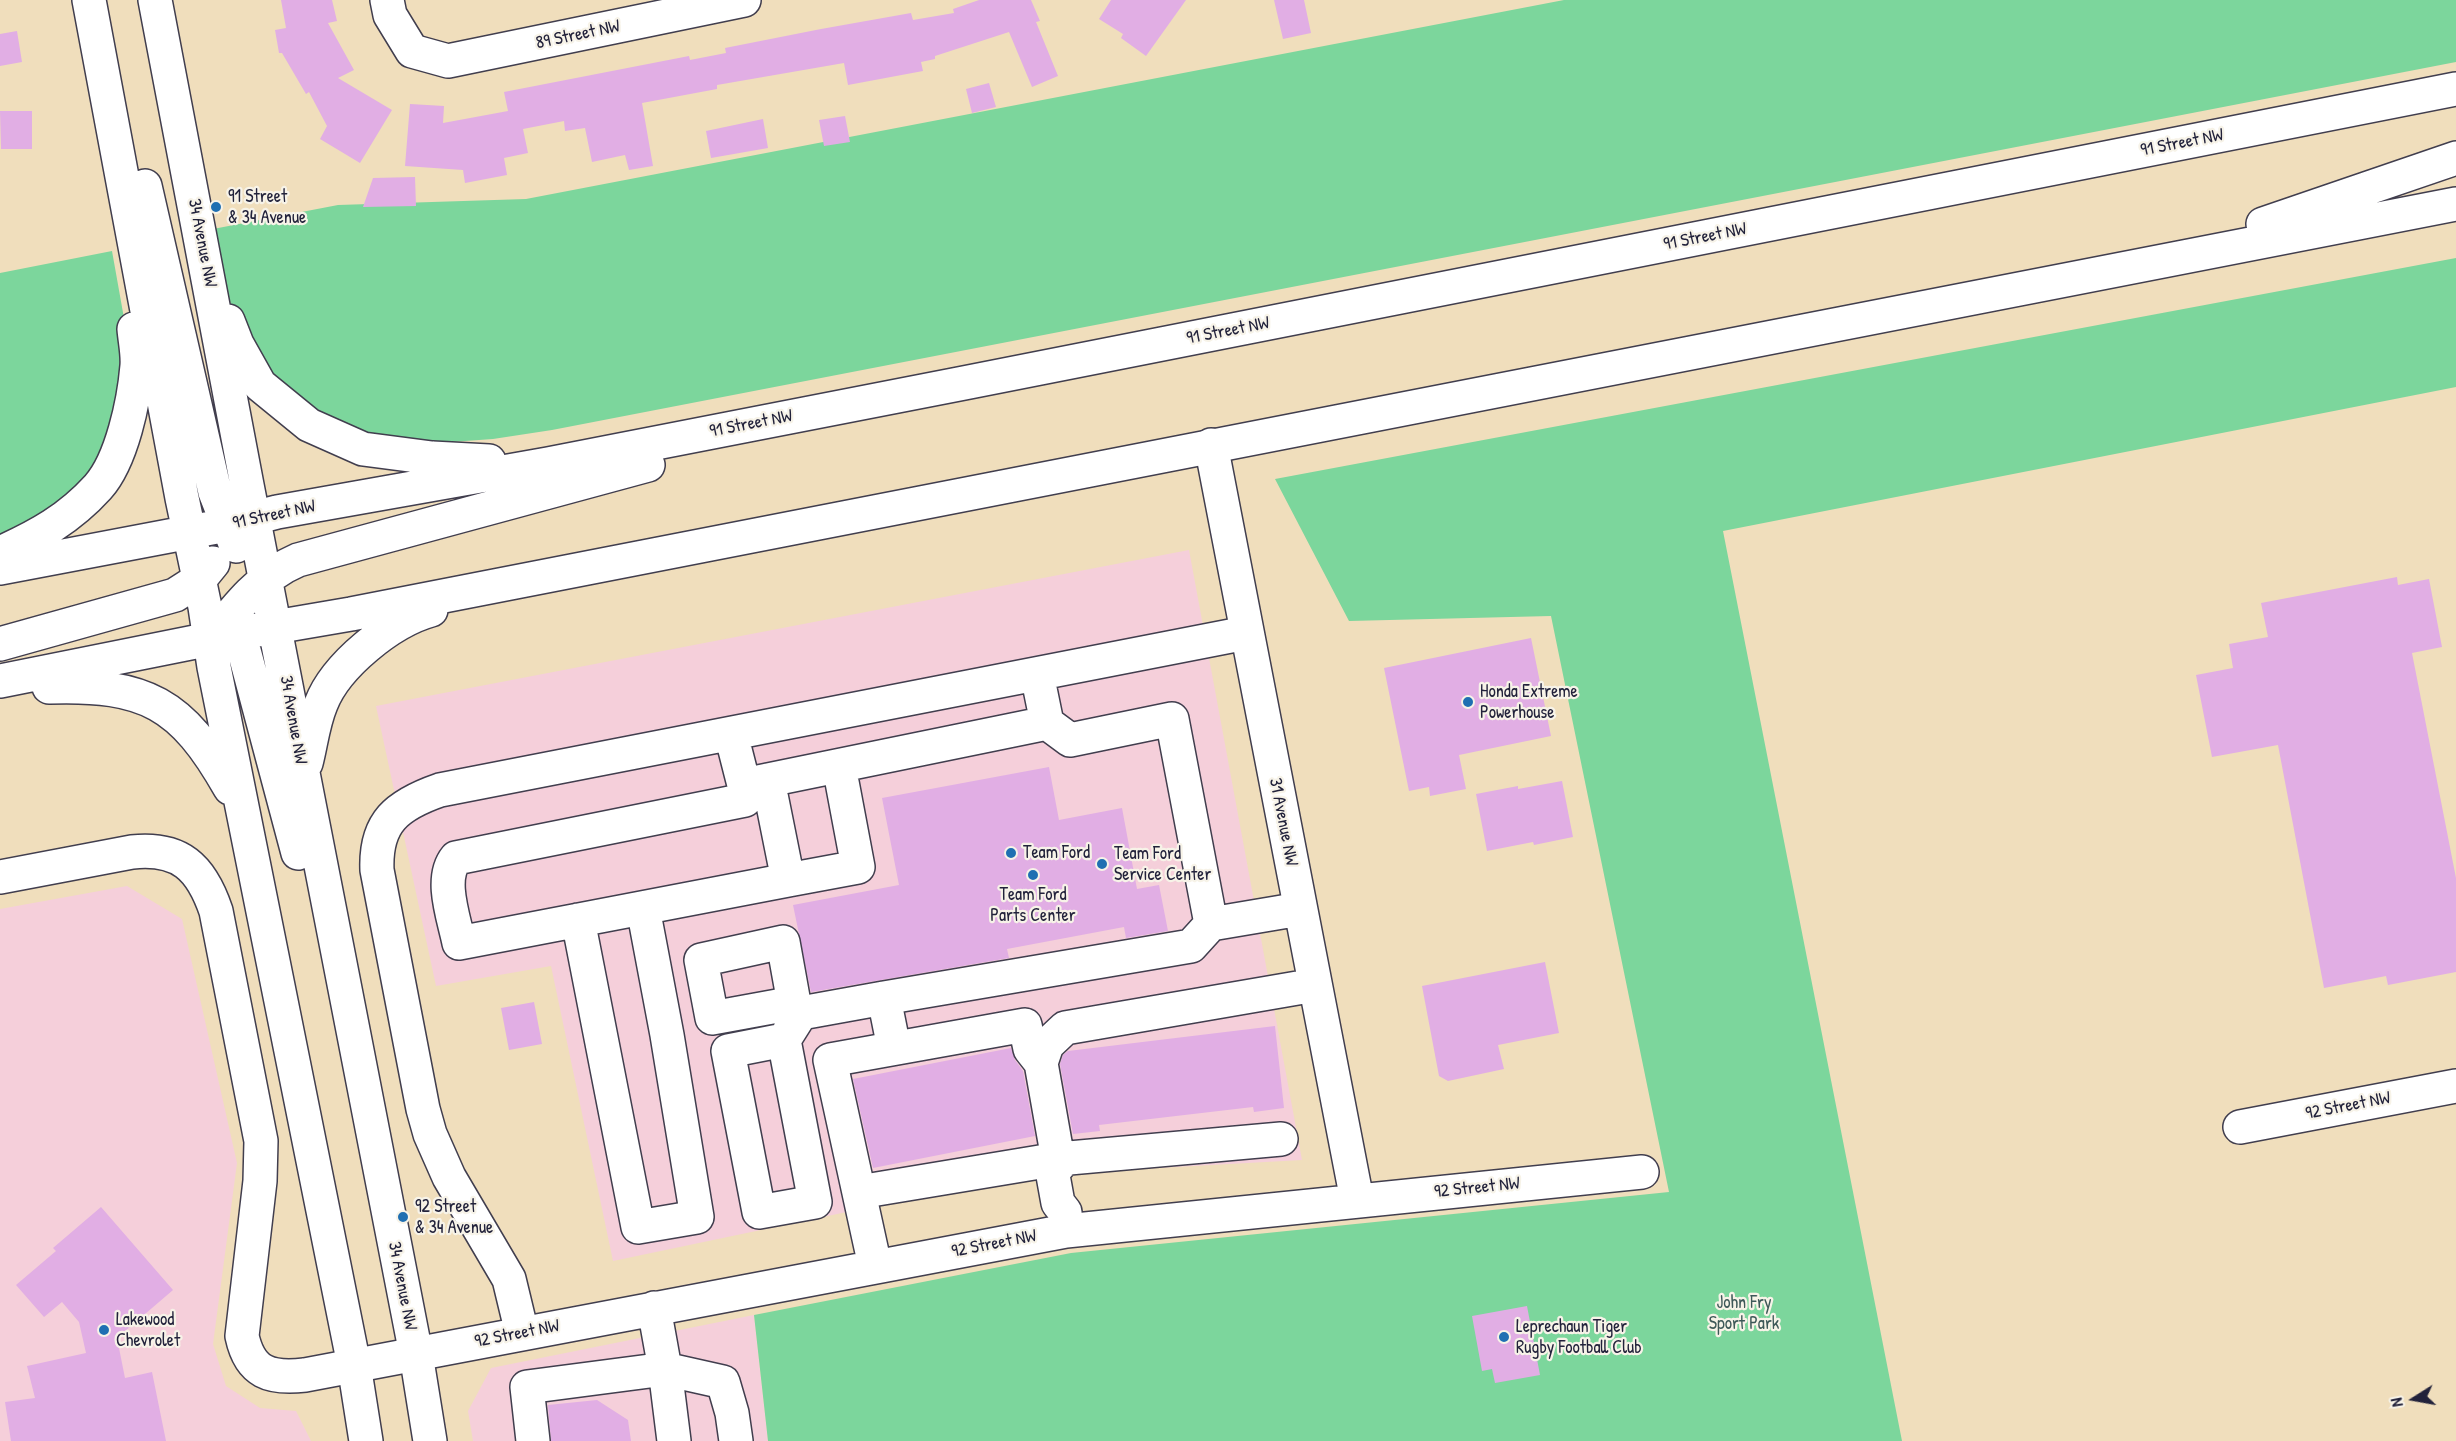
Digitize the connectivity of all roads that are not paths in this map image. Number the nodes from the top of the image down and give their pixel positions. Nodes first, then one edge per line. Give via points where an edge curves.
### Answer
1 (89, 0) edge
2 (155, 0) edge
3 (387, 0) edge
4 (744, 0) edge
5 (100, 60) junction
6 (2456, 89) edge
7 (2456, 158) edge
8 (2456, 204) edge
9 (2410, 212) junction
10 (2456, 215) edge
11 (2210, 250) junction
12 (204, 255) junction
13 (964, 383) junction
14 (1210, 445) junction
15 (548, 464) junction
16 (238, 528) junction
17 (190, 532) junction
18 (0, 553) edge
19 (0, 568) edge
20 (206, 572) junction
21 (549, 575) junction
22 (241, 611) junction
23 (276, 627) junction
24 (1246, 633) junction
25 (0, 644) edge
26 (1038, 674) junction
27 (0, 681) edge
28 (0, 688) edge
29 (1047, 723) junction
30 (731, 734) junction
31 (839, 766) junction
32 (303, 773) junction
33 (756, 782) junction
34 (242, 807) junction
35 (0, 877) edge
36 (788, 880) junction
37 (643, 908) junction
38 (1300, 909) junction
39 (578, 920) junction
40 (1211, 924) junction
41 (1315, 985) junction
42 (884, 998) junction
43 (793, 1019) junction
44 (894, 1048) junction
45 (1041, 1063) junction
46 (2456, 1086) edge
47 (366, 1100) junction
48 (2240, 1127) dead end
49 (1281, 1139) dead end
50 (1058, 1162) junction
51 (1642, 1172) dead end
52 (859, 1192) junction
53 (1357, 1200) junction
54 (1066, 1221) junction
55 (875, 1266) junction
56 (654, 1308) junction
57 (522, 1333) junction
58 (416, 1354) junction
59 (354, 1365) junction
60 (665, 1369) junction
61 (366, 1441) edge
62 (430, 1441) edge
63 (533, 1441) edge
64 (674, 1441) edge
65 (736, 1441) edge

1 - 5 main road, 34 Avenue NW
2 - 12 main road, 34 Avenue NW
3 - 4 main road, 89 Street NW via 390,15 412,51 448,62
5 - 16 main road via 147,193 215,492
5 - 17 main road, 34 Avenue NW
5 - 18 main road via 113,203 131,299 137,364 133,392 120,446 100,486 41,535
6 - 13 main road, 91 Street NW
7 - 11 main road via 2269,221
8 - 9 main road
9 - 10 main road
9 - 11 main road
11 - 14 main road
12 - 15 main road via 237,344 260,385 309,425 363,449 432,458
12 - 16 main road, 34 Avenue NW
13 - 15 main road, 91 Street NW
13 - 22 main road via 298,560 287,565
14 - 21 main road
14 - 24 main road, 31 Avenue NW
15 - 16 main road, 91 Street NW via 277,512
16 - 17 main road, 91 Street NW
16 - 20 main road
16 - 22 main road, 34 Avenue NW
17 - 19 main road, 91 Street NW
17 - 20 main road, 34 Avenue NW
20 - 22 main road, 34 Avenue NW
20 - 25 main road via 176,595
21 - 23 main road
21 - 32 main road via 418,613 377,639 340,671 321,704
22 - 23 main road
22 - 23 main road, 34 Avenue NW
22 - 27 main road
22 - 34 main road, 34 Avenue NW
22 - 47 main road
23 - 32 main road, 34 Avenue NW
24 - 26 main road
24 - 38 main road, 31 Avenue NW
26 - 29 main road
26 - 30 main road
28 - 34 main road via 91,686 137,694 192,731
29 - 31 main road
29 - 40 main road via 1070,740 1172,719
30 - 33 main road
30 - 57 main road via 440,790 409,803 386,824 377,853 377,870 423,1109 449,1177 509,1279
31 - 33 main road
31 - 36 main road via 858,867
32 - 47 main road, 34 Avenue NW
33 - 36 main road
33 - 39 main road via 745,800 456,858 449,867 447,881 459,943
34 - 59 main road, 34 Avenue NW
35 - 59 main road via 143,851 164,852 185,860 202,879 216,911 261,1141 260,1181 242,1326 244,1347 259,1370 271,1376 305,1375
36 - 37 main road
37 - 39 main road
37 - 39 main road via 697,1217 638,1227
38 - 40 main road
38 - 41 main road, 31 Avenue NW
40 - 42 main road via 1191,946
41 - 45 main road via 1065,1028 1047,1045
41 - 53 main road, 31 Avenue NW
42 - 43 main road
42 - 44 main road
43 - 43 main road via 815,1202 759,1212 728,1051
44 - 45 main road via 1025,1025 1030,1049
44 - 52 main road via 830,1060
45 - 50 main road
46 - 48 main road, 92 Street NW
47 - 58 main road, 34 Avenue NW
49 - 50 main road
50 - 52 main road
50 - 54 main road via 1074,1169 1079,1201
51 - 53 main road, 92 Street NW
52 - 55 main road
53 - 54 main road, 92 Street NW
54 - 55 main road, 92 Street NW
55 - 56 main road, 92 Street NW
56 - 57 main road, 92 Street NW
56 - 60 main road
57 - 58 main road, 92 Street NW
58 - 59 main road, 92 Street NW
58 - 62 main road, 34 Avenue NW
59 - 61 main road, 34 Avenue NW
60 - 63 main road via 527,1387
60 - 64 main road
60 - 65 main road via 723,1382

